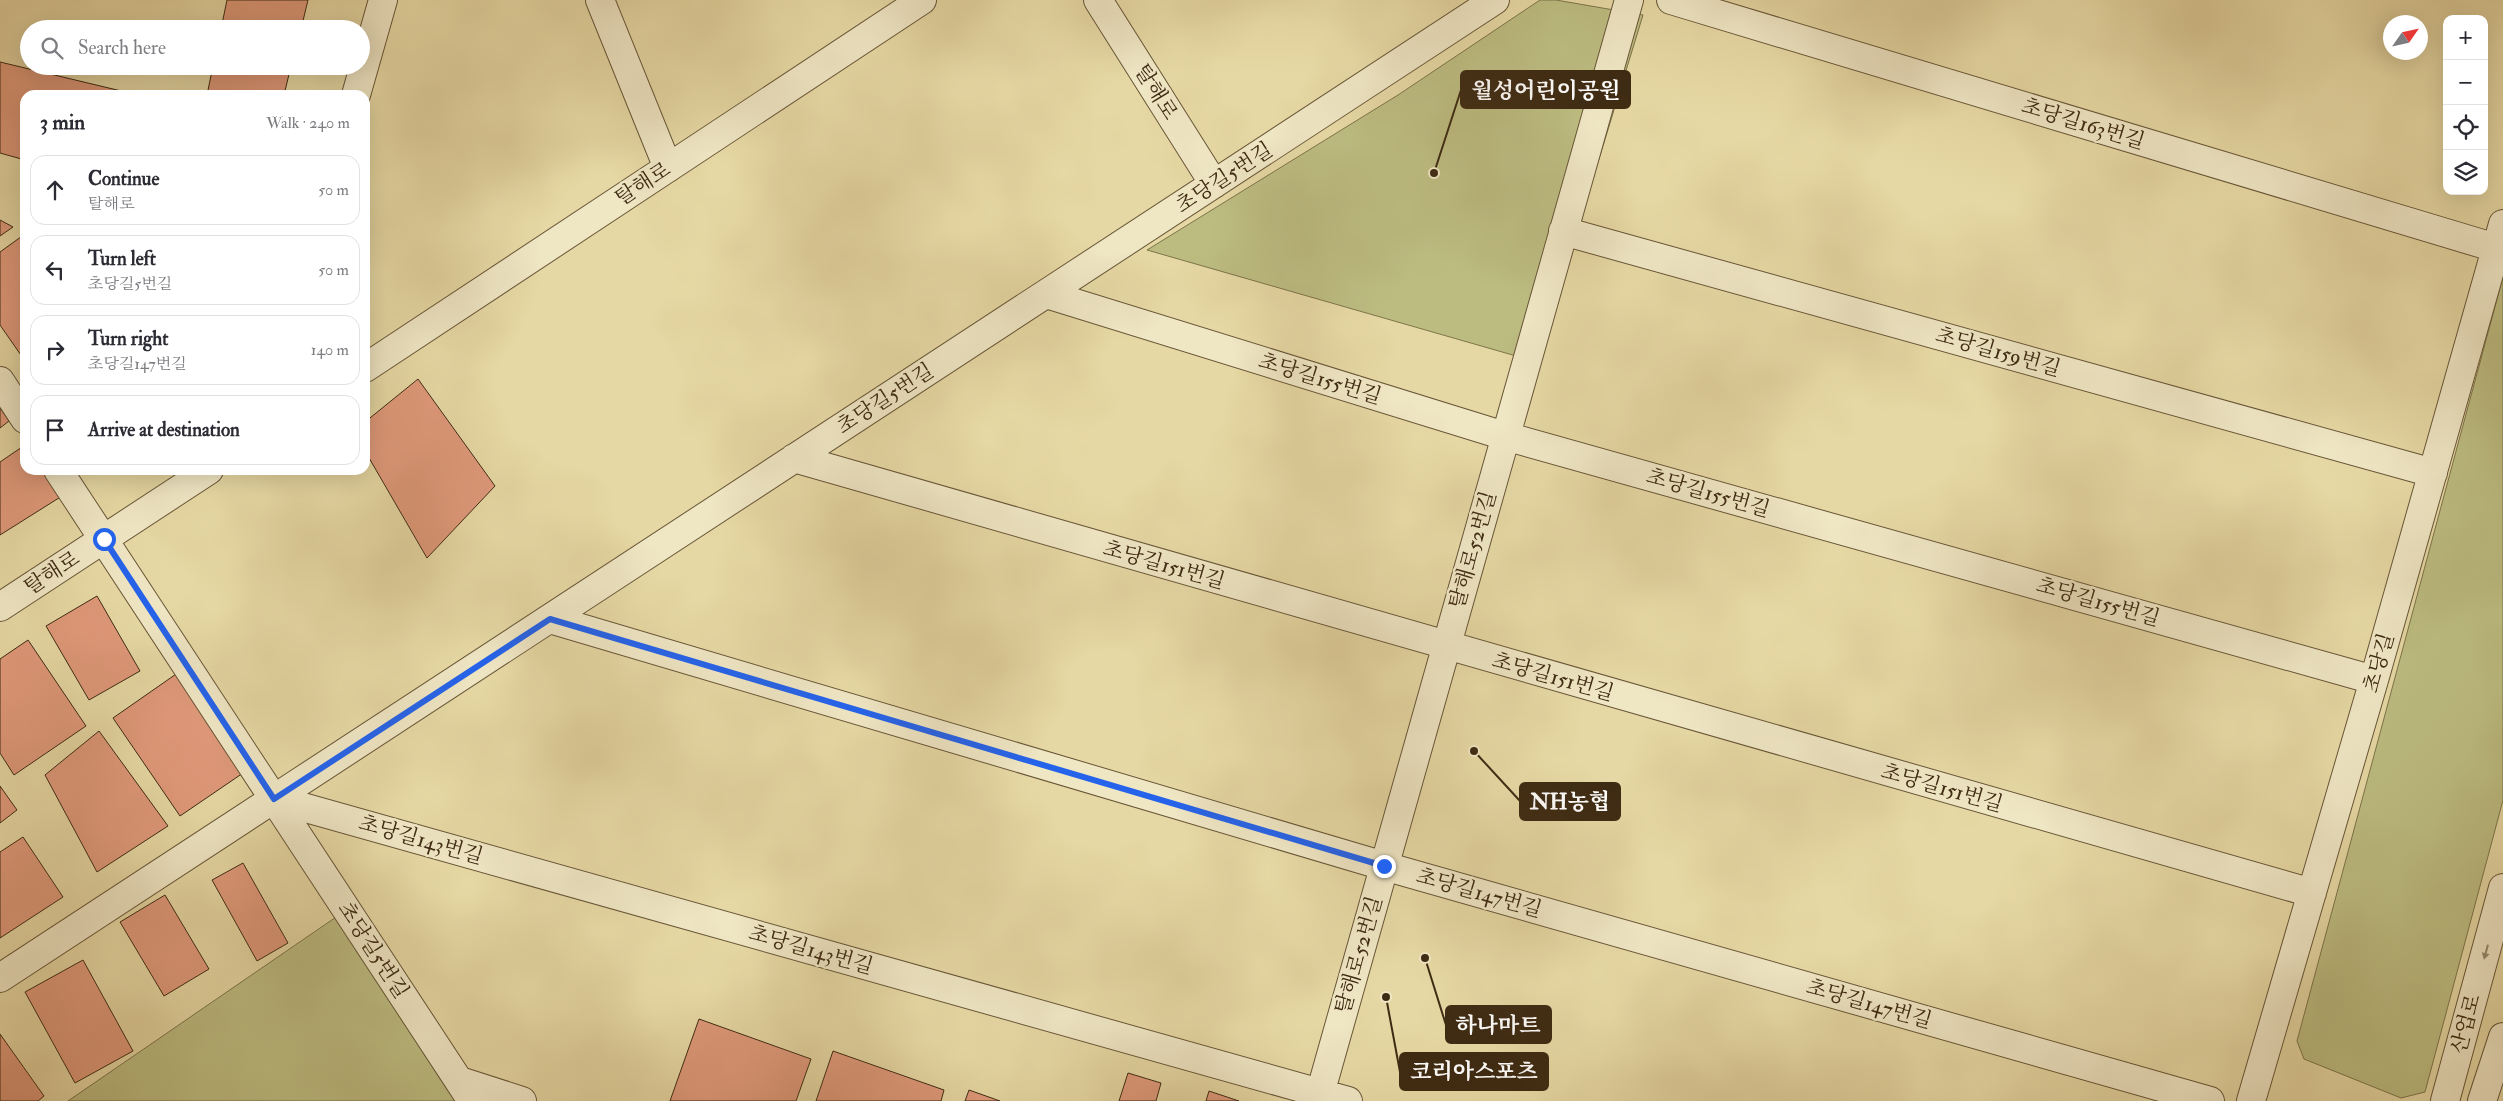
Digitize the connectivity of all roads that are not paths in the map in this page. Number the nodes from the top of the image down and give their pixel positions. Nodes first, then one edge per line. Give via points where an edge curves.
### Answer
1 (383, 0) edge
2 (600, 0) edge
3 (922, 0) edge
4 (1098, 0) edge
5 (1495, 0) edge
6 (1629, 0) edge
7 (1671, 0) edge
8 (370, 46) edge
9 (362, 75) edge
10 (357, 90) edge
11 (668, 168) junction
12 (1214, 184) junction
13 (1563, 231) junction
14 (2499, 236) edge
15 (1046, 294) junction
16 (370, 365) edge
17 (0, 381) edge
18 (20, 411) edge
19 (1505, 436) junction
20 (794, 458) junction
21 (2433, 473) junction
22 (61, 475) edge
23 (202, 475) edge
24 (104, 539) junction
25 (0, 607) edge
26 (550, 619) junction
27 (1446, 646) junction
28 (2374, 680) junction
29 (274, 799) junction
30 (1384, 866) junction
31 (2503, 888) edge
32 (2312, 893) junction
33 (0, 978) edge
34 (2503, 1037) edge
35 (466, 1091) edge
36 (1319, 1097) edge
37 (522, 1101) edge
38 (1348, 1101) edge
39 (2210, 1101) edge
40 (2251, 1101) edge
41 (2445, 1101) edge
42 (2482, 1101) edge

1 - 8 street
2 - 11 street
3 - 11 street, 탈해로
4 - 12 street, 탈해로
5 - 12 street, 초당길5번길
6 - 13 street, 탈해로52번길
7 - 14 street, 초당길163번길
9 - 10 street
11 - 16 street, 탈해로
12 - 15 street, 초당길5번길
13 - 19 street, 탈해로52번길
13 - 21 street, 초당길159번길
14 - 21 street, 초당길
15 - 19 street, 초당길155번길
15 - 20 street, 초당길5번길
17 - 18 street
19 - 27 street, 탈해로52번길
19 - 28 street, 초당길155번길
20 - 26 street, 초당길5번길
20 - 27 street, 초당길151번길
21 - 28 street, 초당길
22 - 24 street, 탈해로
23 - 24 street, 탈해로
24 - 25 street, 탈해로
24 - 29 street, 탈해로
26 - 29 street, 초당길5번길
26 - 30 street, 초당길147번길
27 - 30 street, 탈해로52번길
27 - 32 street, 초당길151번길
28 - 32 street, 초당길
29 - 33 street, 초당길5번길
29 - 35 street, 초당길5번길
29 - 36 street, 초당길143번길
30 - 36 street, 탈해로52번길
30 - 39 street, 초당길147번길
31 -> 41 street, 산업로
32 - 40 street, 초당길
34 - 42 street, 산업로
35 - 37 street
36 - 38 street, 초당길143번길

